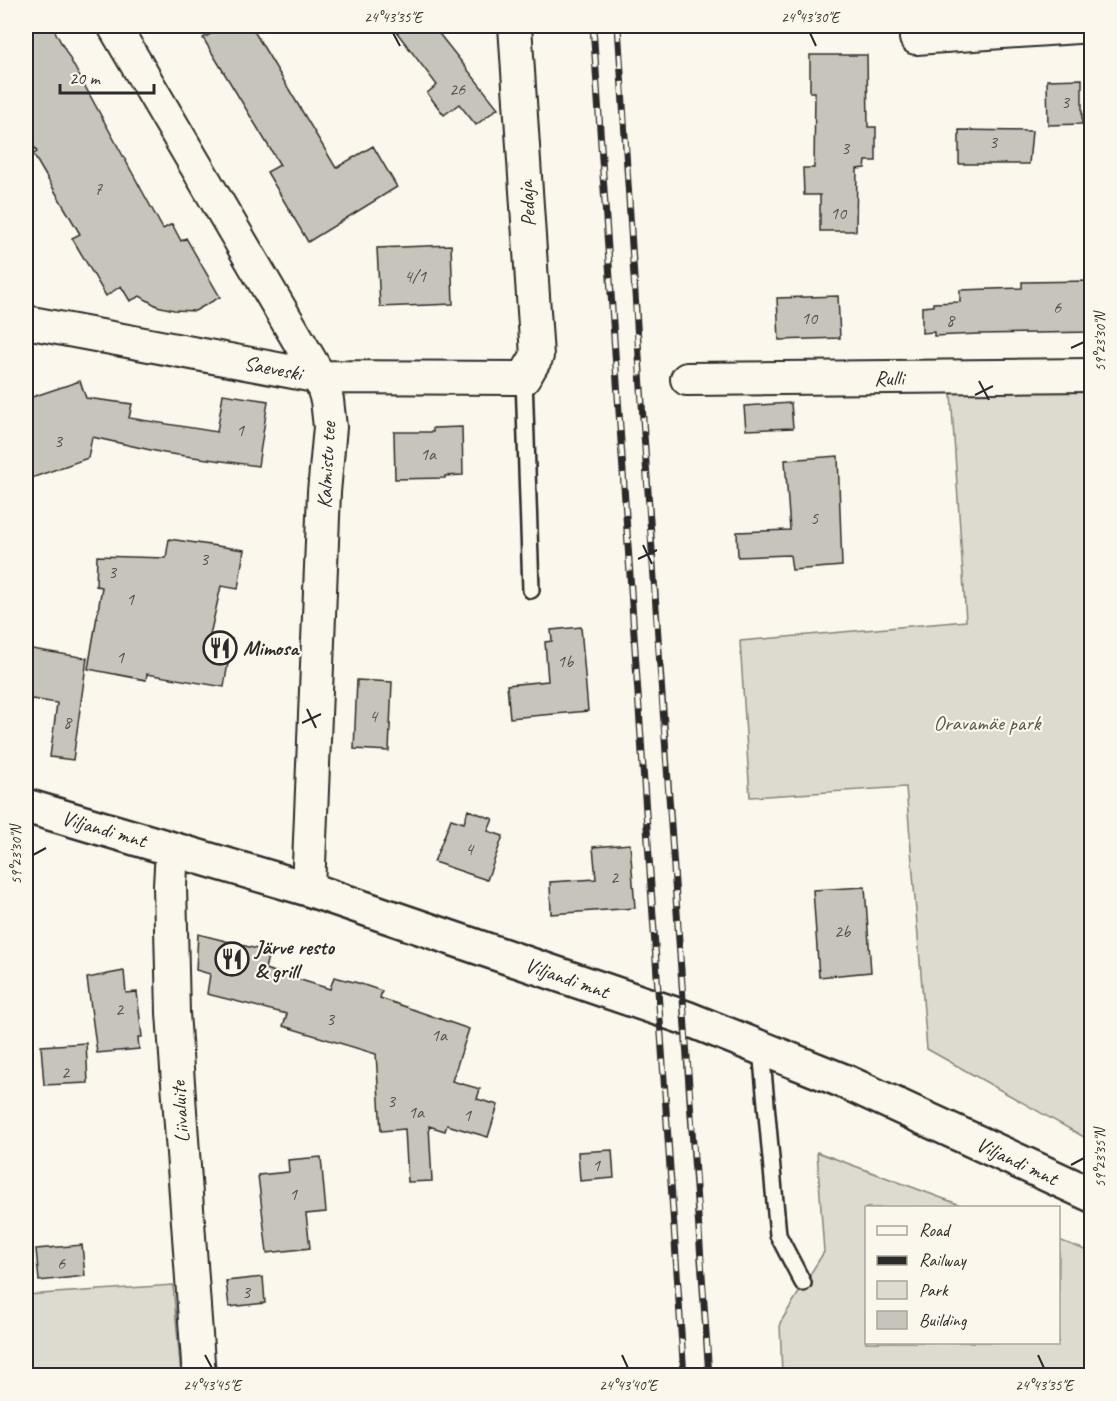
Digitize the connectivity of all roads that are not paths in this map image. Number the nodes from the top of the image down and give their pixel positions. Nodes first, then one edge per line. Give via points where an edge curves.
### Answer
1 (114, 26) edge
2 (515, 26) edge
3 (1092, 26) edge
4 (916, 38) dead end
5 (26, 322) edge
6 (1092, 375) edge
7 (320, 376) junction
8 (524, 378) junction
9 (687, 379) dead end
10 (531, 590) dead end
11 (26, 806) edge
12 (172, 849) junction
13 (308, 889) junction
14 (761, 1048) junction
15 (1092, 1195) edge
16 (803, 1283) dead end
17 (199, 1376) edge

1 - 7 street, Kalmistu tee
2 - 8 street, Pedaja via 537,356
3 - 4 street
5 - 7 street, Saeveski
6 - 9 street, Rulli
7 - 8 street, Saeveski
7 - 13 street, Kalmistu tee via 330,427
8 - 10 lane
11 - 12 main road, Viljandi mnt
12 - 13 main road, Viljandi mnt
12 - 17 street, Liivaluite via 173,1013
13 - 14 main road, Viljandi mnt via 686,1018
14 - 15 main road, Viljandi mnt via 846,1082
14 - 16 lane via 778,1235

